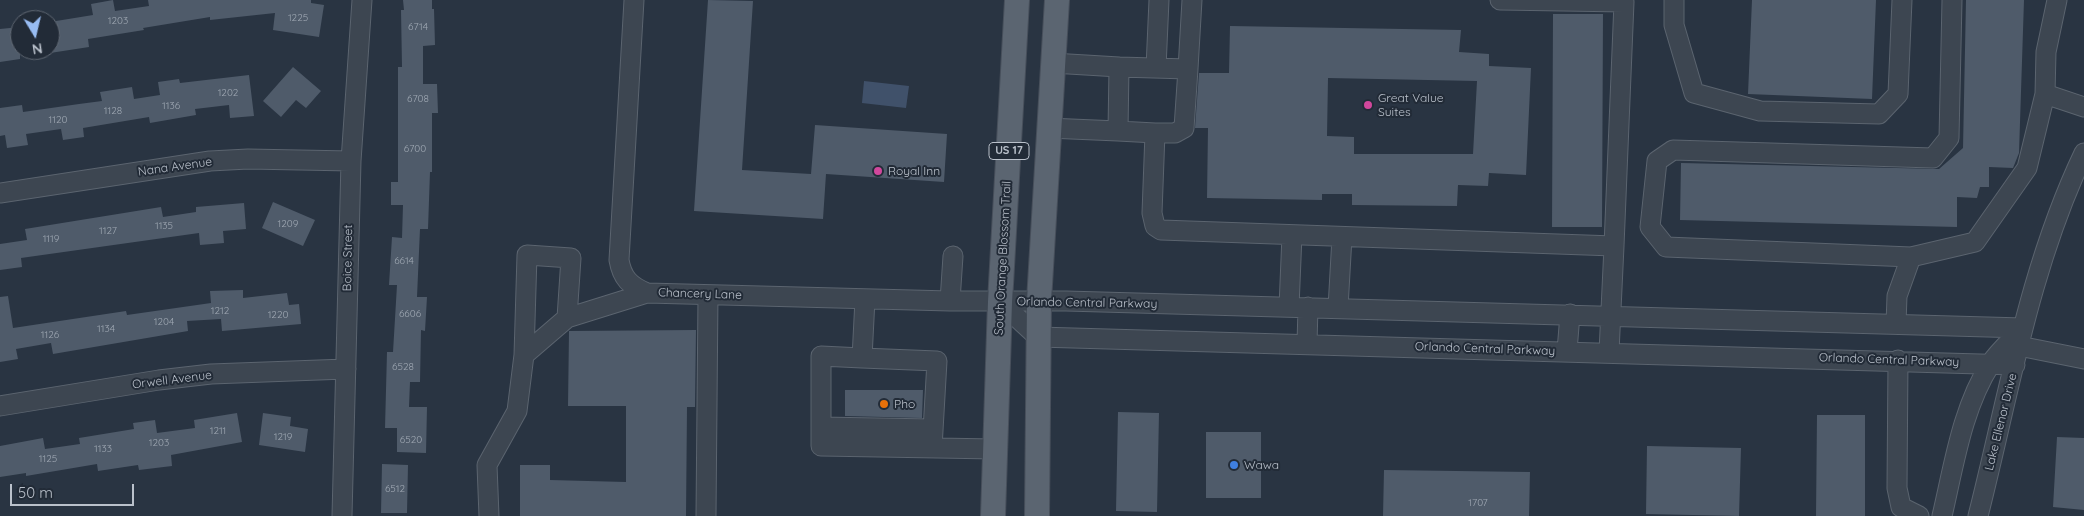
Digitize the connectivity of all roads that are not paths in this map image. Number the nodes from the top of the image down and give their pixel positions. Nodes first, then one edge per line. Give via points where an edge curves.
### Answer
1 (362, 0) edge
2 (634, 0) edge
3 (1017, 0) edge
4 (1057, 0) edge
5 (1158, 0) edge
6 (1192, 0) edge
7 (1500, 0) edge
8 (1674, 0) edge
9 (1902, 0) edge
10 (1952, 0) edge
11 (2057, 0) edge
12 (1624, 1) edge
13 (1052, 63) junction
14 (1119, 67) junction
15 (1156, 68) junction
16 (1188, 69) junction
17 (2045, 94) junction
18 (2084, 106) edge
19 (1048, 128) junction
20 (1118, 131) junction
21 (1155, 133) junction
22 (2084, 153) edge
23 (351, 161) junction
24 (2079, 175) edge
25 (0, 193) edge
26 (1292, 235) junction
27 (1342, 237) junction
28 (1614, 246) junction
29 (953, 256) dead end
30 (1912, 257) junction
31 (647, 292) junction
32 (708, 295) junction
33 (865, 299) junction
34 (950, 301) junction
35 (1040, 301) junction
36 (1000, 302) junction
37 (1289, 307) junction
38 (1308, 307) junction
39 (1338, 308) junction
40 (1570, 314) junction
41 (1611, 316) junction
42 (567, 318) junction
43 (1896, 324) junction
44 (1038, 337) junction
45 (2021, 337) junction
46 (1307, 344) junction
47 (1567, 351) junction
48 (1609, 352) junction
49 (524, 355) junction
50 (862, 358) junction
51 (2084, 359) edge
52 (1898, 360) junction
53 (1991, 362) junction
54 (2015, 365) junction
55 (346, 369) junction
56 (0, 406) edge
57 (821, 427) junction
58 (933, 438) junction
59 (995, 449) junction
60 (342, 516) edge
61 (489, 516) edge
62 (706, 516) edge
63 (993, 516) edge
64 (1037, 516) edge
65 (1919, 516) edge
66 (1942, 516) edge
67 (1978, 516) edge

1 - 23 street, Boice Street
2 - 31 street, Chancery Lane via 619,260 626,280
3 - 36 main road, South Orange Blossom Trail / US 17
4 - 13 main road, US 17
5 - 15 street
6 - 16 street
7 - 12 street
8 - 9 street via 1674,25 1694,93 1760,111 1879,114 1898,94
10 - 30 street via 1949,138 1934,158 1673,150 1657,161 1650,227 1666,246
11 - 17 street via 2046,52
12 - 28 street
13 - 14 street
13 - 19 main road, US 17
14 - 15 street
14 - 20 street
15 - 16 street
16 - 21 street via 1184,128 1175,133
17 - 18 street
17 - 30 street via 2026,168 1975,242
19 - 20 street
19 - 35 main road, US 17
20 - 21 street
21 - 26 street via 1152,214 1155,226 1171,231
22 - 24 street, Lake Ellenor Drive
23 - 25 street, Nana Avenue via 210,161
23 - 55 street, Boice Street
24 - 45 street, Lake Ellenor Drive via 2035,280
26 - 27 street
26 - 37 street
27 - 28 street
27 - 39 street
28 - 41 street
29 - 34 street
30 - 43 street via 1897,296
31 - 32 street, Chancery Lane
31 - 42 street
32 - 33 street, Chancery Lane
32 - 62 street
33 - 34 street, Chancery Lane
33 - 50 street
34 - 36 street, Chancery Lane
35 - 36 street, Orlando Central Parkway
35 - 37 street, Orlando Central Parkway
35 - 44 main road, US 17
36 - 44 street, Orlando Central Parkway
36 - 59 main road, South Orange Blossom Trail / US 17
37 - 38 street, Orlando Central Parkway
38 - 39 street, Orlando Central Parkway
38 - 46 street
39 - 40 street, Orlando Central Parkway
40 - 41 street, Orlando Central Parkway
40 - 47 street
41 - 43 street, Orlando Central Parkway
41 - 48 street
42 - 49 street
42 - 49 street via 571,258 527,256
43 - 45 street, Orlando Central Parkway
44 - 46 street, Orlando Central Parkway
44 - 64 main road, US 17
45 - 51 street, Orlando Central Parkway
45 - 53 street, Lake Ellenor Drive
45 - 54 street, Lake Ellenor Drive
46 - 47 street, Orlando Central Parkway
47 - 48 street, Orlando Central Parkway
48 - 52 street, Orlando Central Parkway
49 - 61 street via 517,411 487,464
50 - 57 street via 821,356
50 - 58 street via 937,361
52 - 53 street, Orlando Central Parkway
52 - 65 street via 1898,494 1901,507
53 - 54 street, Orlando Central Parkway
53 - 66 street, Lake Ellenor Drive via 1961,433
54 - 67 street, Lake Ellenor Drive
55 - 56 street, Orwell Avenue via 211,374
55 - 60 street, Boice Street
57 - 58 street
57 - 58 street via 821,446
58 - 59 street
59 - 63 main road, South Orange Blossom Trail / US 17

